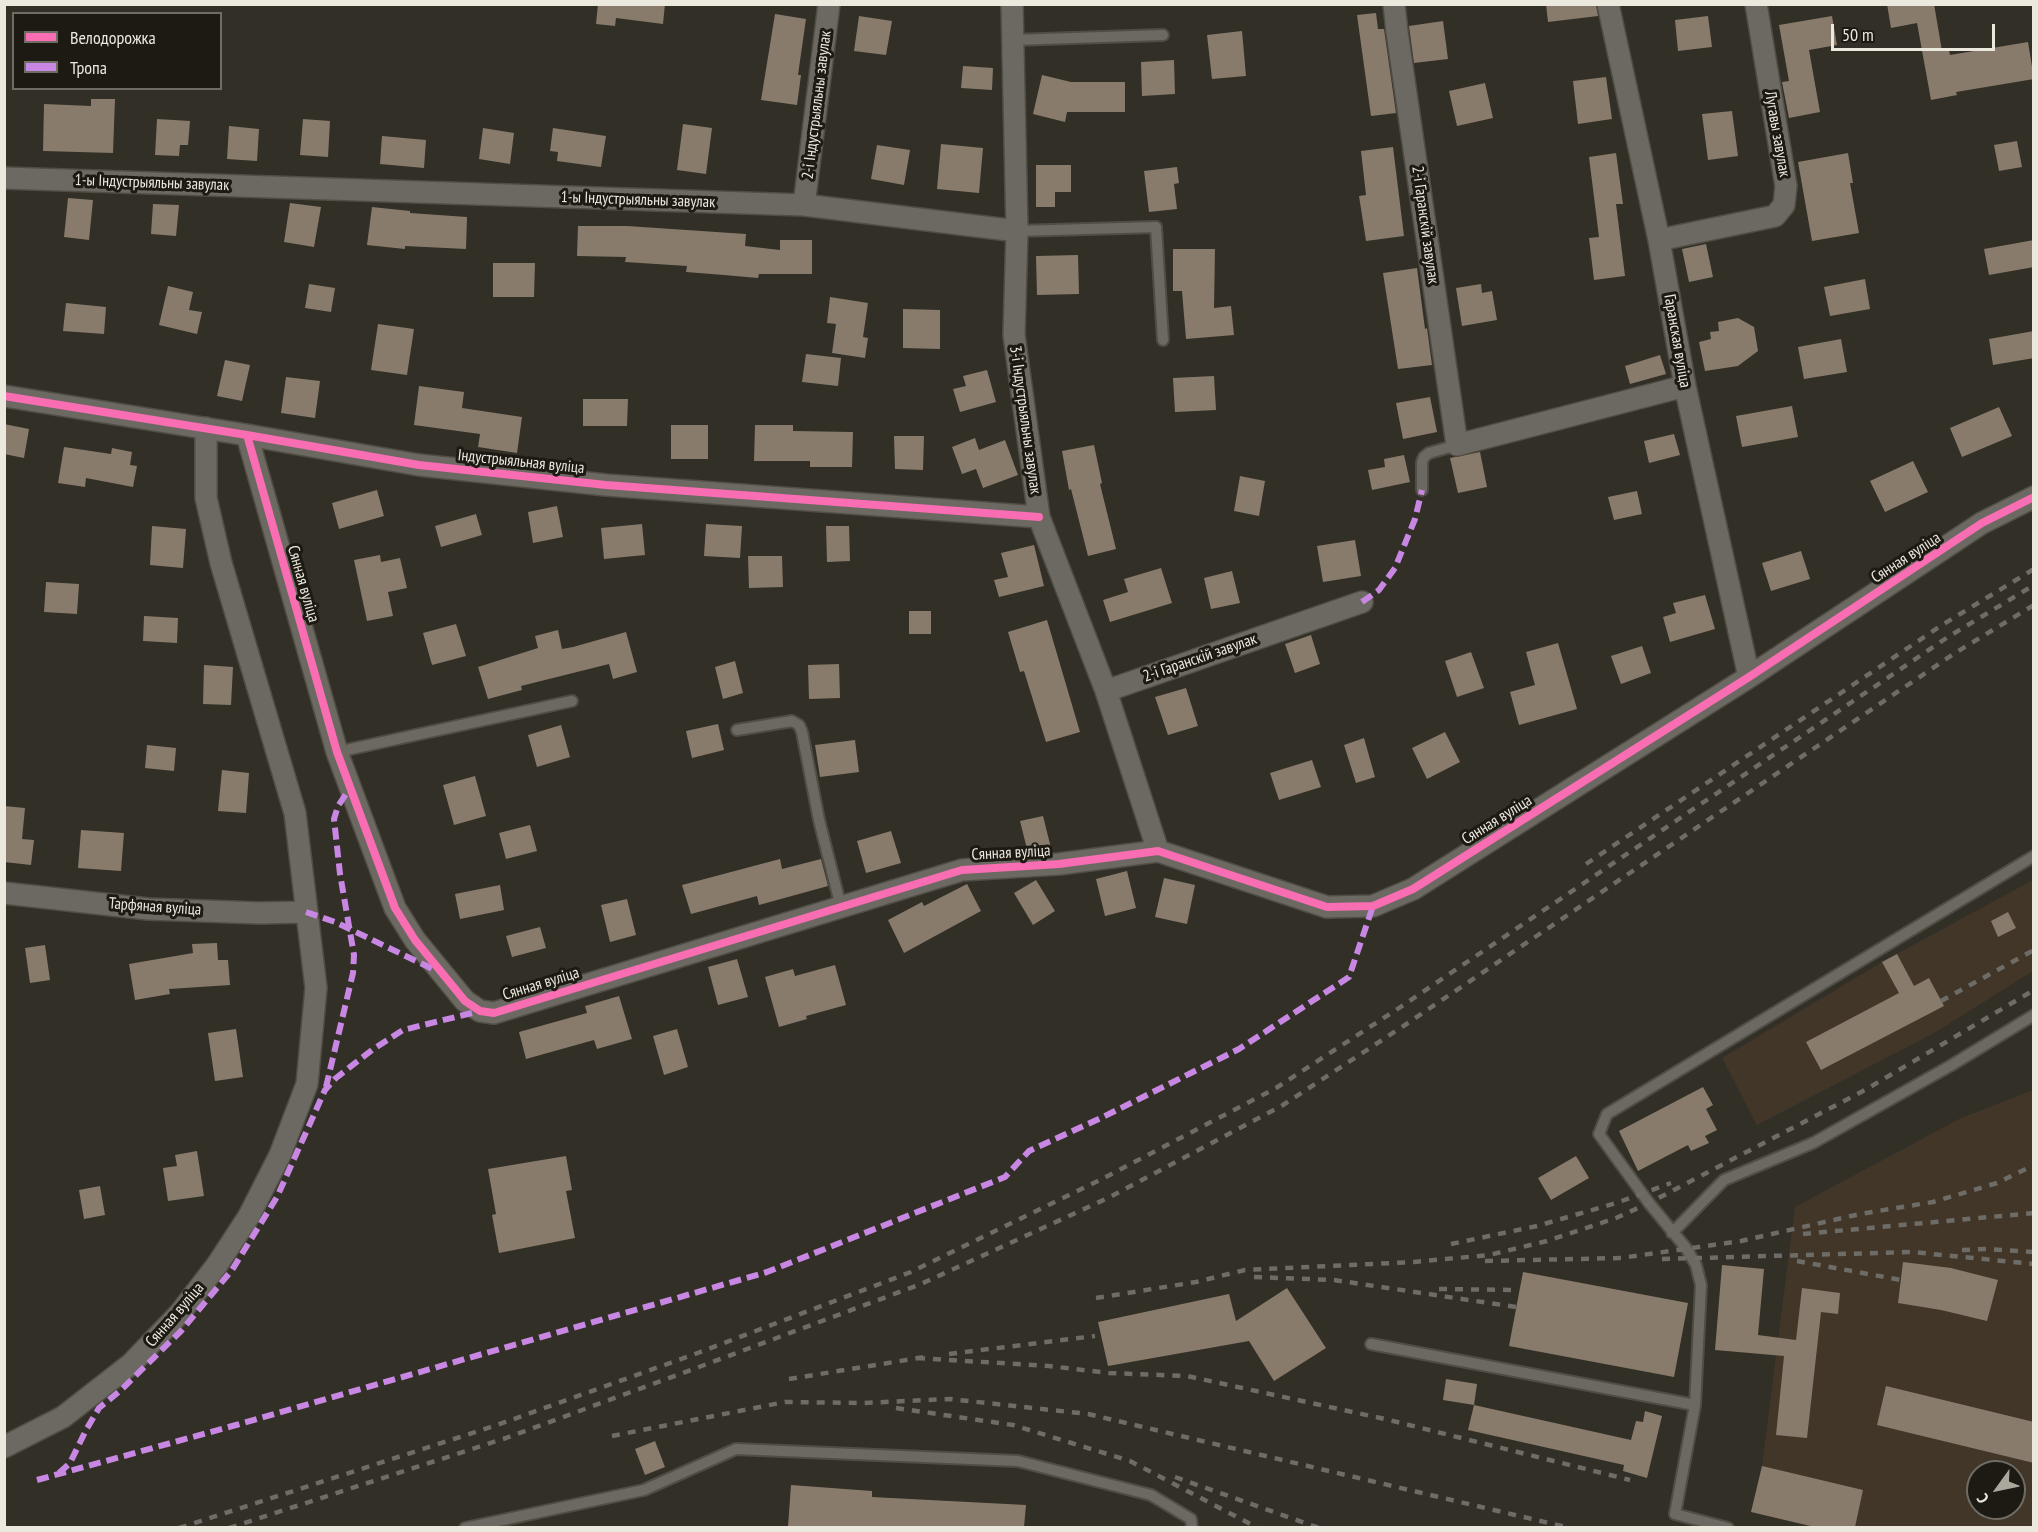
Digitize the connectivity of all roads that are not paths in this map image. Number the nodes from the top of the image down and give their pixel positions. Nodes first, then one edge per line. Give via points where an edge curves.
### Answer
1 (829, 4) edge
2 (1012, 4) edge
3 (1394, 4) edge
4 (1608, 4) edge
5 (1756, 4) edge
6 (1163, 34) dead end
7 (1013, 40) junction
8 (4, 178) edge
9 (804, 206) junction
10 (1017, 231) junction
11 (1659, 240) junction
12 (1163, 340) dead end
13 (1685, 386) junction
14 (4, 396) edge
15 (206, 428) junction
16 (247, 435) junction
17 (1457, 445) junction
18 (1422, 490) dead end
19 (2034, 497) edge
20 (1039, 517) junction
21 (1362, 602) dead end
22 (1749, 676) junction
23 (1106, 691) junction
24 (572, 702) dead end
25 (737, 730) dead end
26 (337, 752) junction
27 (1158, 851) junction
28 (2034, 856) edge
29 (4, 893) edge
30 (841, 907) junction
31 (306, 912) junction
32 (2034, 1015) edge
33 (1672, 1233) junction
34 (1371, 1344) dead end
35 (1695, 1405) junction
36 (4, 1447) edge
37 (465, 1527) edge
38 (1192, 1527) edge
39 (1728, 1527) edge

1 - 9 street, 2-і Індустрыяльны завулак
2 - 7 street, 3-і Індустрыяльны завулак
3 - 17 street, 2-і Гаранскій завулак
4 - 11 street, Гаранская вуліца
5 - 11 street, Лугавы завулак via 1786,186 1784,205 1775,216
6 - 7 lane
7 - 10 street, 3-і Індустрыяльны завулак
8 - 9 street, 1-ы Індустрыяльны завулак
9 - 10 street, 1-ы Індустрыяльны завулак
10 - 12 lane, 1-ы Індустрыяльны завулак via 1156,227
10 - 20 street, 3-і Індустрыяльны завулак via 1014,335
11 - 13 street, Гаранская вуліца
13 - 17 street
13 - 22 street, Гаранская вуліца
14 - 15 street, Індустрыяльная вуліца
15 - 16 street, Індустрыяльная вуліца
15 - 31 street, Сянная вуліца via 206,498 221,563 294,813
16 - 20 street, Індустрыяльная вуліца via 419,465 606,485
16 - 26 street, Сянная вуліца
17 - 18 lane via 1424,457
19 - 22 street, Сянная вуліца via 1982,523
20 - 23 street, 3-і Індустрыяльны завулак
21 - 23 street, 2-і Гаранскій завулак
22 - 27 street, Сянная вуліца via 1413,889 1373,906 1327,906
23 - 27 street, 3-і Індустрыяльны завулак
24 - 26 lane
25 - 30 lane via 792,721 799,725
26 - 30 street, Сянная вуліца via 395,908 415,940 465,1001 480,1011 494,1013
27 - 30 street, Сянная вуліца via 1059,864 962,870
28 - 33 lane via 1607,1114 1599,1134
29 - 31 street, Тарфяная вуліца via 148,909
31 - 36 street, Сянная вуліца via 316,988 307,1084 280,1155 249,1216 180,1313 131,1364 63,1417
32 - 33 lane via 1813,1143 1724,1180
33 - 35 lane via 1696,1265 1701,1285
34 - 35 lane
35 - 39 lane via 1675,1514
37 - 38 lane via 644,1490 736,1449 1018,1461 1151,1495 1191,1519

